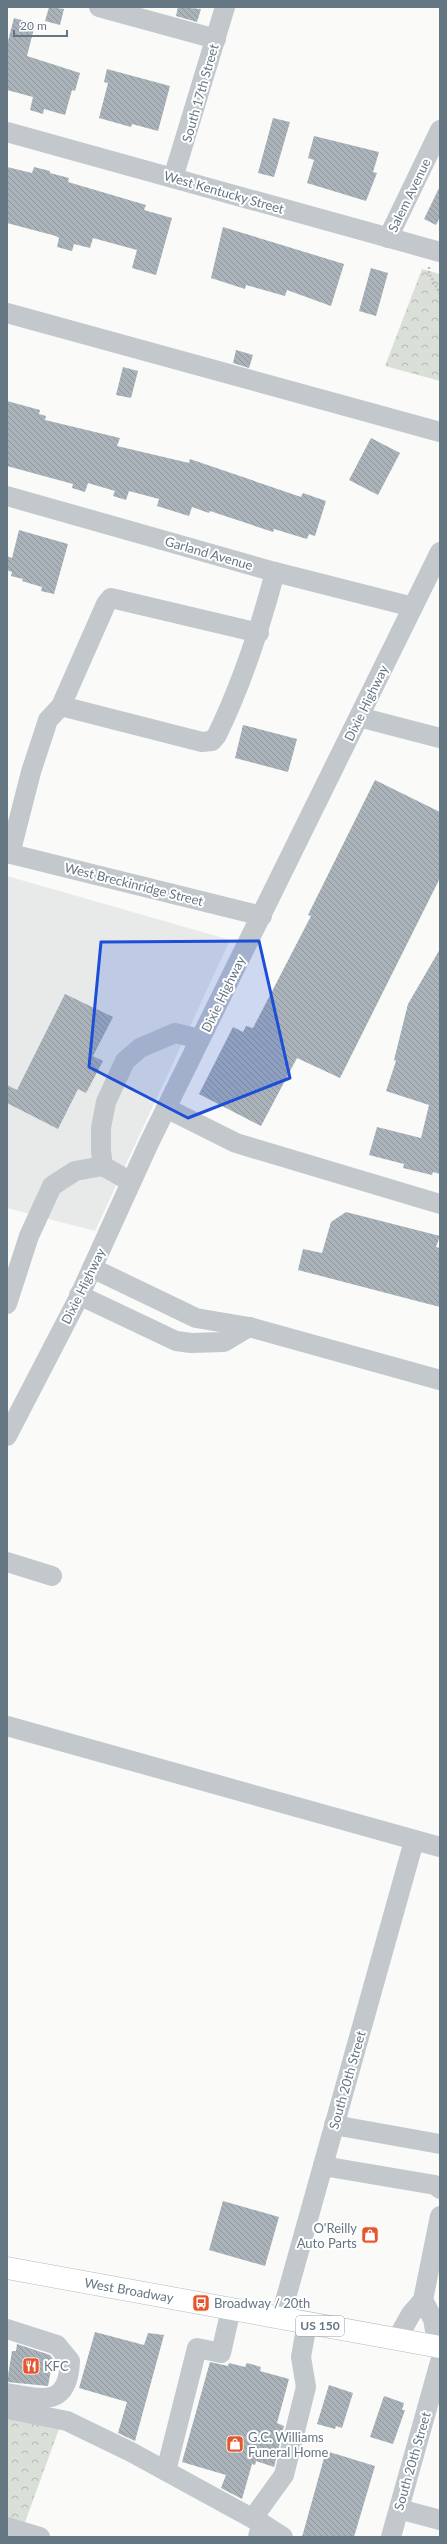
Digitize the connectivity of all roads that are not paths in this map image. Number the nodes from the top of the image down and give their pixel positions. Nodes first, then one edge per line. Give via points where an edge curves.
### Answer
1 (99, 7) edge
2 (225, 7) edge
3 (216, 39) junction
4 (440, 130) edge
5 (7, 132) edge
6 (174, 178) junction
7 (388, 238) junction
8 (435, 259) edge
9 (7, 313) edge
10 (440, 432) edge
11 (7, 496) edge
12 (440, 552) edge
13 (275, 572) junction
14 (413, 608) junction
15 (259, 633) junction
16 (61, 706) junction
17 (359, 717) junction
18 (440, 738) edge
19 (8, 853) edge
20 (262, 916) junction
21 (200, 1039) junction
22 (166, 1108) junction
23 (103, 1166) junction
24 (131, 1182) junction
25 (440, 1204) edge
26 (92, 1268) junction
27 (79, 1295) junction
28 (7, 1304) edge
29 (249, 1327) junction
30 (440, 1380) edge
31 (7, 1436) edge
32 (7, 1562) edge
33 (52, 1576) dead end
34 (7, 1726) edge
35 (414, 1841) junction
36 (440, 1847) edge
37 (334, 2125) junction
38 (440, 2144) edge
39 (323, 2166) junction
40 (440, 2189) edge
41 (440, 2216) edge
42 (7, 2268) edge
43 (424, 2300) junction
44 (231, 2309) junction
45 (280, 2319) junction
46 (307, 2323) junction
47 (7, 2329) edge
48 (397, 2340) junction
49 (439, 2352) edge
50 (7, 2393) edge
51 (7, 2409) edge
52 (166, 2471) junction
53 (399, 2509) junction
54 (440, 2520) edge
55 (258, 2526) edge
56 (7, 2527) edge
57 (40, 2537) edge
58 (283, 2537) edge
59 (391, 2537) edge

1 - 3 street
2 - 3 street, South 17th Street
3 - 6 street, South 17th Street
4 - 7 street, Salem Avenue
5 - 6 street, West Kentucky Street
6 - 7 street, West Kentucky Street
7 - 8 street, West Kentucky Street
9 - 10 street
11 - 13 street, Garland Avenue
12 - 14 street, Dixie Highway
13 - 14 street, Garland Avenue
13 - 15 street
14 - 17 street, Dixie Highway
15 - 16 street via 112,598 106,604
15 - 16 street via 239,689 212,741 202,742
16 - 19 street via 48,720
17 - 18 street
17 - 20 street, Dixie Highway
19 - 20 street, West Breckinridge Street
20 - 21 street, Dixie Highway
21 - 22 street, Dixie Highway
21 - 23 street via 175,1033 140,1048 125,1061 106,1102 101,1136
22 - 24 street, Dixie Highway
22 - 25 street via 236,1143
23 - 24 street
23 - 28 street via 75,1171 52,1186 29,1236
24 - 26 street, Dixie Highway
26 - 27 street, Dixie Highway
26 - 29 street via 196,1318
27 - 29 street via 176,1341 224,1342
27 - 31 street, Dixie Highway
29 - 30 street
32 - 33 street
34 - 35 street
35 - 36 street
35 - 37 street, South 20th Street
37 - 38 street
37 - 39 street, South 20th Street
39 - 40 street via 435,2185
39 - 45 street, South 20th Street
41 - 43 street
42 - 44 main road, West Broadway / US 150
43 - 48 street via 411,2314
43 - 49 street via 433,2319
44 - 45 main road, West Broadway / US 150
44 - 52 street via 221,2353 197,2348
45 - 46 main road, West Broadway / US 150
46 - 48 main road, West Broadway / US 150
46 - 55 street via 301,2357 306,2387 284,2475
47 - 50 street via 58,2345 70,2361 65,2389 59,2394 47,2399
48 - 49 main road, West Broadway / US 150
49 - 53 street, South 20th Street
51 - 52 street via 66,2421
52 - 55 street
53 - 54 street
53 - 59 street, South 20th Street
55 - 58 street
56 - 57 street

